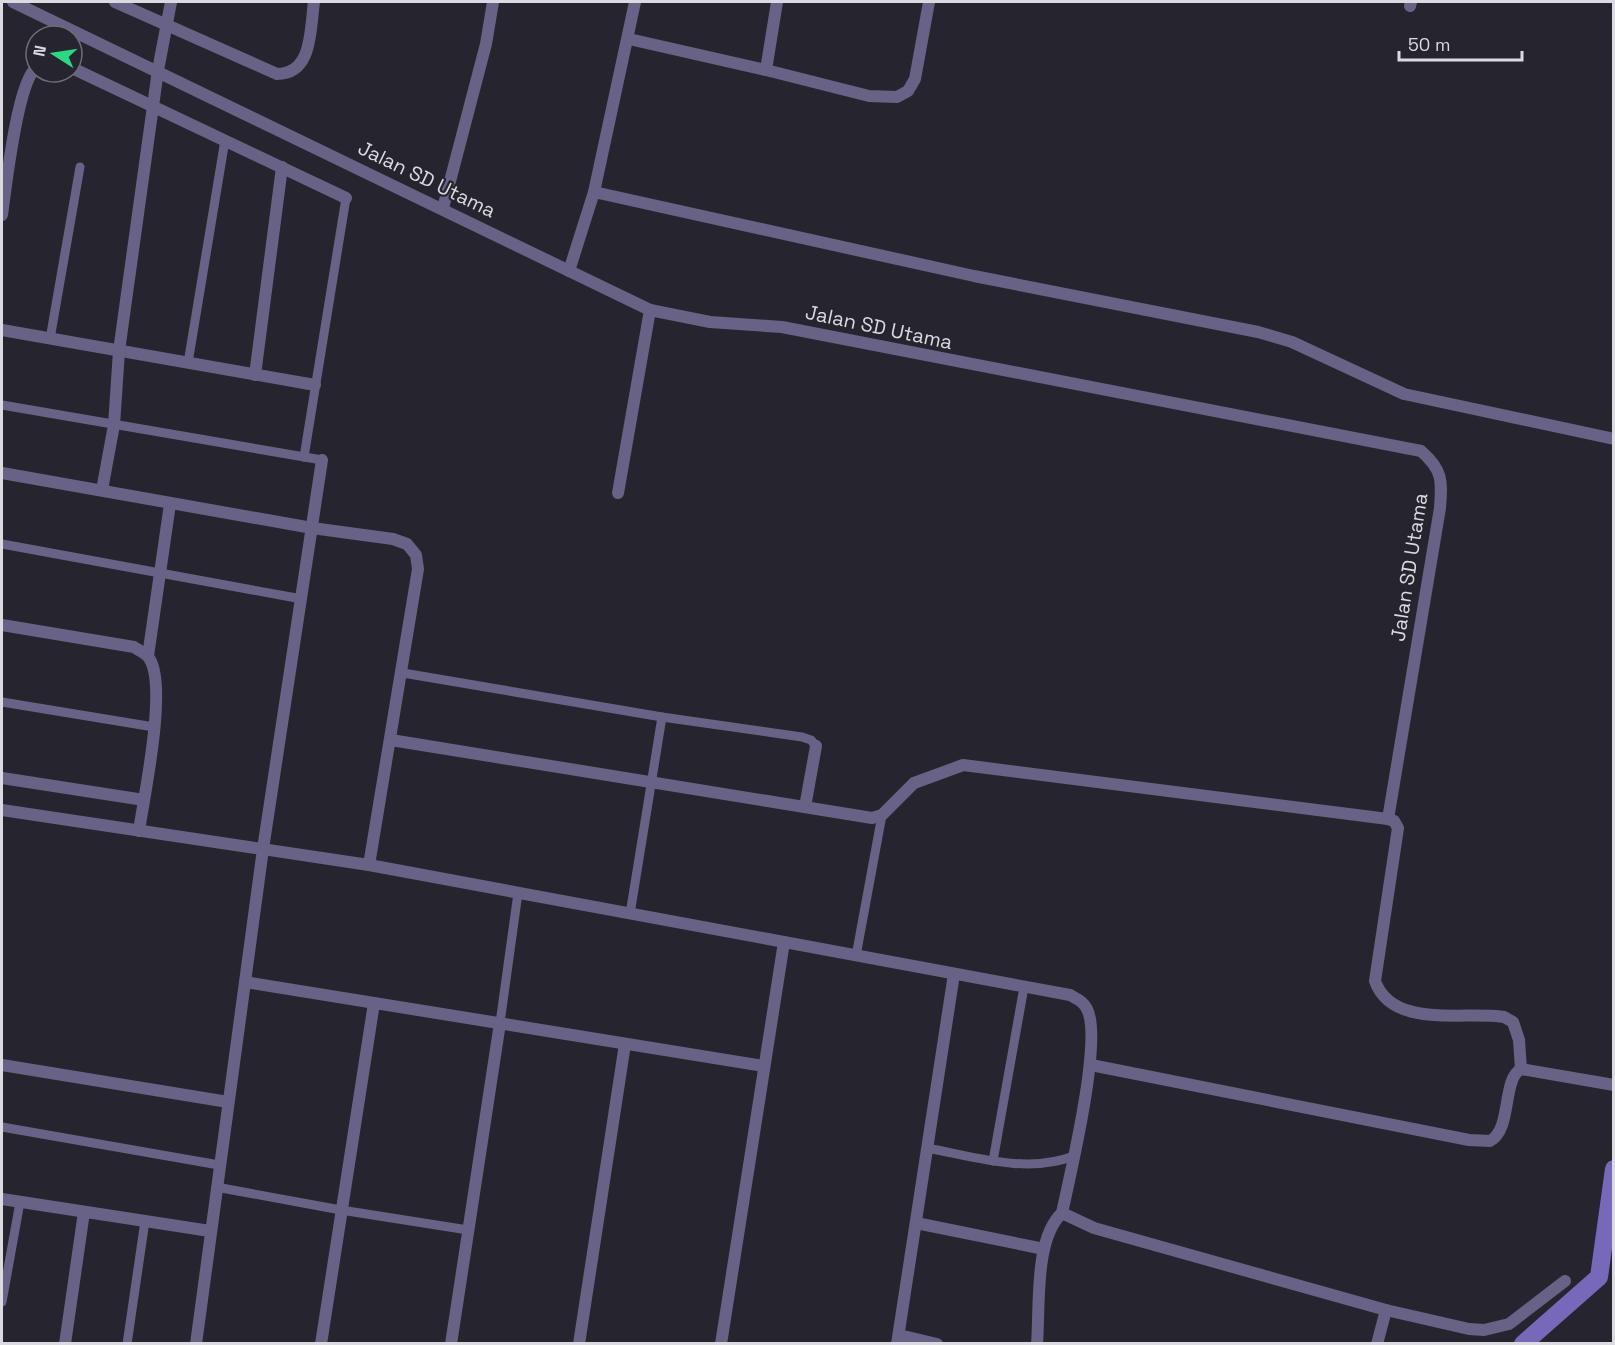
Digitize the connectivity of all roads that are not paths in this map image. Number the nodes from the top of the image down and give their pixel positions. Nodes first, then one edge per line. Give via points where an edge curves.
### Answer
1 (13, 2) edge
2 (115, 2) edge
3 (171, 2) edge
4 (314, 2) edge
5 (494, 2) edge
6 (635, 2) edge
7 (777, 2) edge
8 (929, 2) edge
9 (167, 26) junction
10 (629, 39) junction
11 (158, 70) junction
12 (766, 70) junction
13 (84, 74) edge
14 (26, 84) edge
15 (153, 107) junction
16 (225, 140) junction
17 (80, 167) dead end
18 (282, 167) junction
19 (594, 192) junction
20 (346, 198) joint
21 (442, 208) junction
22 (2, 215) edge
23 (569, 271) junction
24 (650, 310) junction
25 (2, 330) edge
26 (50, 339) junction
27 (120, 351) junction
28 (188, 363) junction
29 (255, 375) junction
30 (315, 385) junction
31 (2, 405) edge
32 (114, 425) junction
33 (1614, 439) edge
34 (304, 457) junction
35 (322, 460) joint
36 (2, 474) edge
37 (102, 490) junction
38 (618, 493) dead end
39 (170, 504) junction
40 (312, 528) junction
41 (2, 544) edge
42 (159, 572) junction
43 (302, 598) junction
44 (2, 625) edge
45 (148, 656) junction
46 (403, 673) junction
47 (2, 702) edge
48 (662, 717) junction
49 (154, 727) junction
50 (391, 740) junction
51 (816, 746) joint
52 (2, 778) edge
53 (650, 782) junction
54 (144, 800) junction
55 (805, 807) junction
56 (2, 810) edge
57 (882, 815) junction
58 (1388, 819) junction
59 (139, 831) junction
60 (263, 849) junction
61 (369, 865) junction
62 (519, 893) junction
63 (630, 914) junction
64 (784, 942) junction
65 (856, 956) junction
66 (954, 974) junction
67 (245, 982) junction
68 (1024, 987) junction
69 (374, 1003) junction
70 (500, 1023) junction
71 (625, 1044) junction
72 (2, 1065) edge
73 (1091, 1065) junction
74 (764, 1066) junction
75 (1521, 1069) junction
76 (1614, 1085) edge
77 (228, 1102) junction
78 (2, 1126) edge
79 (927, 1148) junction
80 (1074, 1156) junction
81 (993, 1161) junction
82 (219, 1165) junction
83 (216, 1187) junction
84 (2, 1199) edge
85 (20, 1202) junction
86 (341, 1210) junction
87 (84, 1212) junction
88 (1062, 1213) junction
89 (145, 1221) junction
90 (916, 1223) junction
91 (468, 1230) junction
92 (210, 1231) junction
93 (1044, 1249) junction
94 (1565, 1281) dead end
95 (2, 1302) edge
96 (1386, 1310) junction
97 (898, 1339) edge
98 (65, 1344) edge
99 (128, 1344) edge
100 (196, 1344) edge
101 (321, 1344) edge
102 (451, 1344) edge
103 (579, 1344) edge
104 (720, 1344) edge
105 (937, 1344) edge
106 (1037, 1344) edge
107 (1377, 1344) edge

1 - 11 street, Jalan SD Utama
2 - 9 street
3 - 9 street
4 - 9 street via 306,53 300,67 289,74 263,70
5 - 21 street
6 - 10 street
7 - 12 street
8 - 12 street via 915,79 908,91 897,97 869,96
9 - 11 street
10 - 12 street
10 - 19 street
11 - 15 street
11 - 21 street, Jalan SD Utama
13 - 15 street
14 - 22 street
15 - 16 street
15 - 27 street
16 - 18 street
16 - 28 lane
17 - 26 lane
18 - 20 street
18 - 29 street
19 - 23 street
19 - 33 street via 974,276 1258,332 1292,342 1404,393
20 - 30 lane
21 - 23 street, Jalan SD Utama
23 - 24 street, Jalan SD Utama
24 - 38 street
24 - 58 street, Jalan SD Utama via 710,322 782,327 1421,451 1440,473 1440,508
25 - 26 street
26 - 27 street
27 - 28 street
27 - 32 street
28 - 29 street
29 - 30 street
30 - 34 lane
31 - 32 lane
32 - 34 lane
32 - 37 street
34 - 35 lane
35 - 40 street
36 - 37 street
37 - 39 street
39 - 40 street
39 - 42 street
40 - 43 street
40 - 46 street via 393,539 407,544 416,555 418,569
41 - 42 lane
42 - 43 lane
42 - 45 street
43 - 60 street
44 - 45 street via 134,647
45 - 49 street via 156,690
46 - 48 lane
46 - 50 street
47 - 49 lane
48 - 51 lane via 802,737
48 - 53 lane
49 - 54 street
50 - 53 street
50 - 61 street
51 - 55 street
52 - 54 street
53 - 55 street
53 - 63 lane
54 - 59 street
55 - 57 street via 872,818
56 - 59 street
57 - 58 street via 914,783 963,765
57 - 65 lane
58 - 75 street via 1398,828 1375,981 1379,993 1400,1010 1504,1017 1513,1022 1519,1040
59 - 60 street
60 - 61 street
60 - 67 street
61 - 62 street
62 - 63 street
62 - 70 lane
63 - 64 street
64 - 65 street
64 - 74 street
65 - 66 street
66 - 68 street
66 - 79 street
67 - 69 street
67 - 77 street
68 - 73 street via 1070,995 1082,1001 1089,1011
68 - 81 lane
69 - 70 street
69 - 86 street
70 - 71 street
70 - 91 street
71 - 74 street
71 - 103 street
72 - 77 street
73 - 75 street via 1490,1141 1499,1131 1514,1077
73 - 80 street
74 - 104 street
75 - 76 street
77 - 82 street
78 - 82 lane
79 - 81 lane
79 - 90 street
80 - 81 lane via 1037,1165
80 - 88 street
82 - 83 street
83 - 86 lane
83 - 92 street
84 - 85 street
85 - 87 street
85 - 95 lane
86 - 91 lane
86 - 101 street
87 - 89 street
87 - 98 street
88 - 93 street via 1053,1221
88 - 96 street via 1094,1228
89 - 92 street
89 - 99 lane
90 - 93 street
90 - 97 street
91 - 102 street
92 - 100 street
93 - 106 street
94 - 96 street via 1509,1324 1497,1328 1469,1329
96 - 107 street
97 - 105 street

